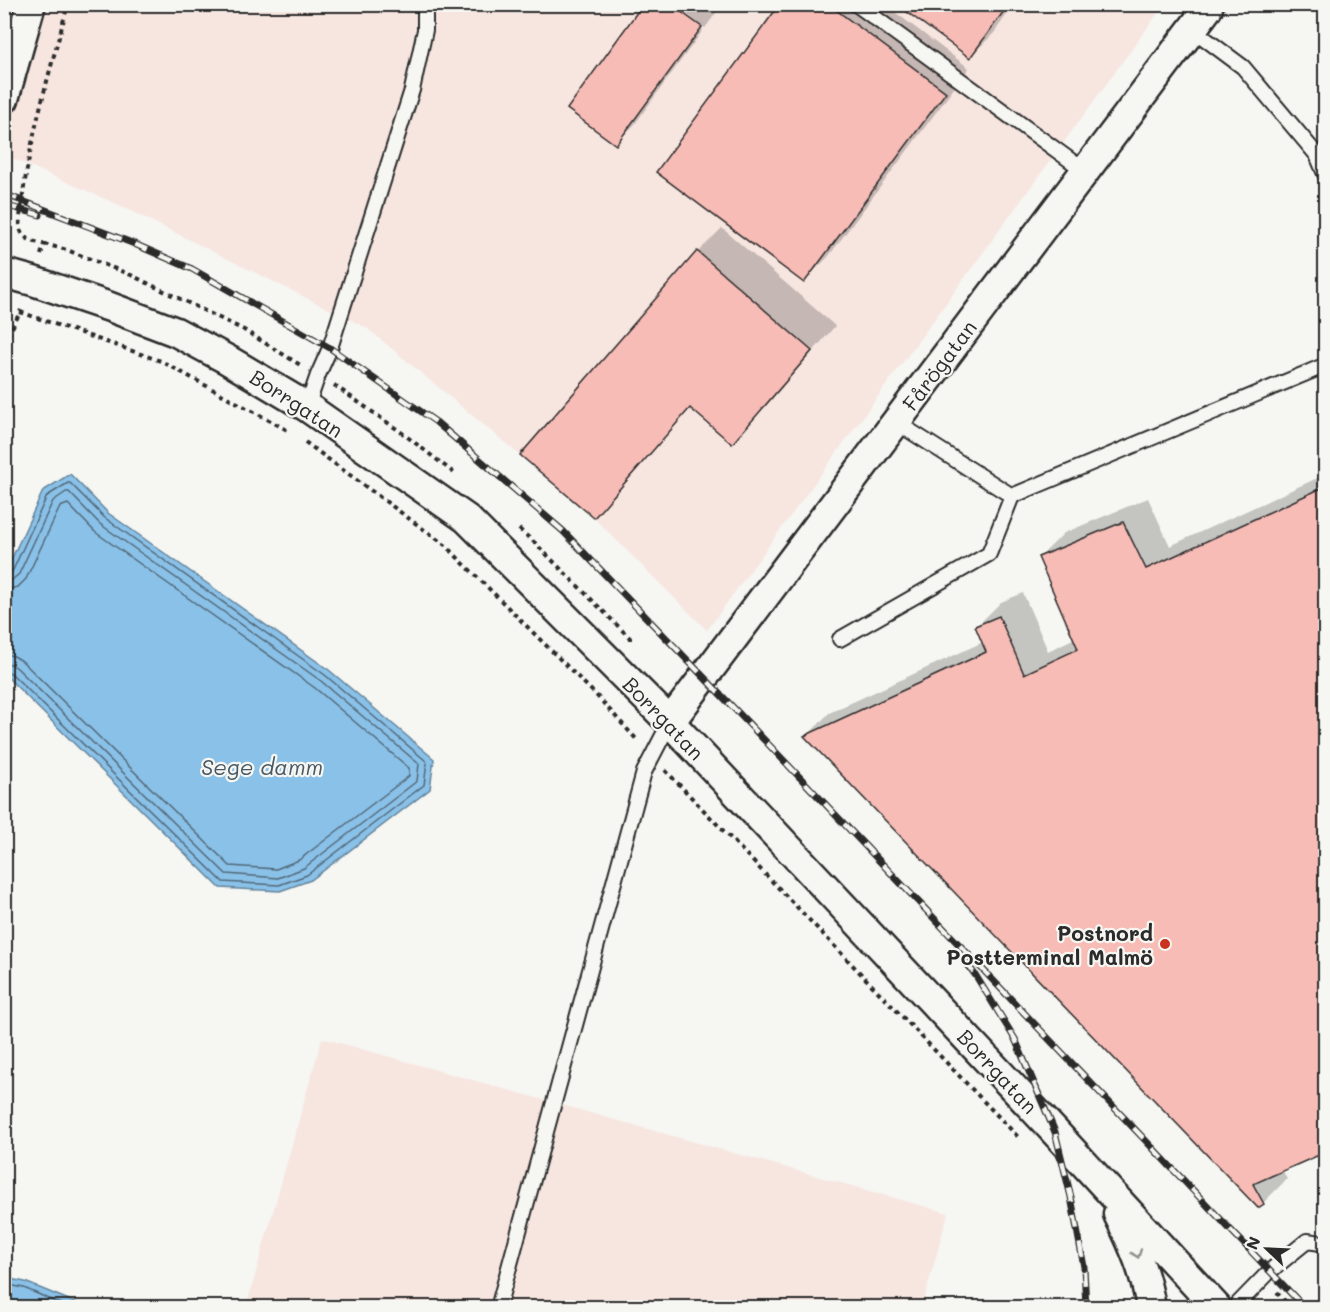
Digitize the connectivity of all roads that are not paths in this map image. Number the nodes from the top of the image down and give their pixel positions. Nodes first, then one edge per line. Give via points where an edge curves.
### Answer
1 (32, 4) edge
2 (425, 4) edge
3 (855, 4) edge
4 (1200, 18) joint
5 (4, 99) edge
6 (1085, 171) junction
7 (1326, 176) edge
8 (4, 273) edge
9 (1326, 365) edge
10 (307, 407) junction
11 (896, 422) junction
12 (1012, 496) junction
13 (840, 639) dead end
14 (670, 722) junction
15 (1102, 1183) junction
16 (1326, 1247) edge
17 (498, 1308) edge
18 (1150, 1308) edge
19 (1217, 1308) edge
20 (1234, 1308) edge

1 - 5 street
2 - 10 lane via 425,30 412,90 330,348
3 - 6 lane
4 - 6 street, Fårögatan
4 - 7 lane via 1317,155
6 - 11 street, Fårögatan
8 - 10 street, Borrgatan via 176,332
9 - 12 lane
10 - 14 street, Borrgatan via 467,519
11 - 12 lane
11 - 14 street, Fårögatan
12 - 13 lane via 990,554
14 - 15 street, Borrgatan
14 - 17 lane via 644,772
15 -> 18 street via 1134,1246
15 - 19 street, Borrgatan
16 - 20 lane via 1307,1241

